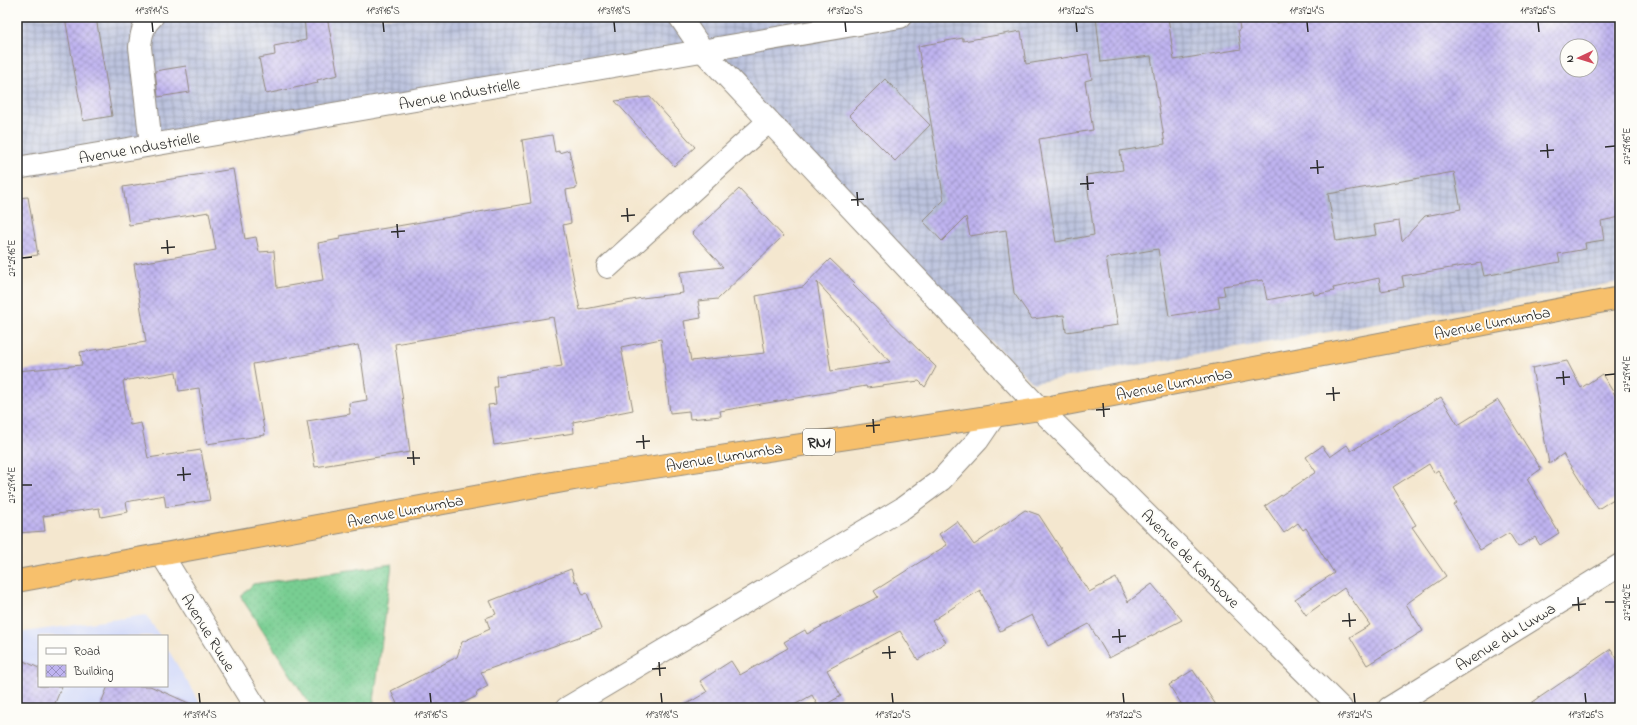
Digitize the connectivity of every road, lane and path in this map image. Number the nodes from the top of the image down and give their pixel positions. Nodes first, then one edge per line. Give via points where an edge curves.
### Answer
1 (152, 17) edge
2 (680, 17) edge
3 (900, 17) edge
4 (703, 51) junction
5 (770, 121) junction
6 (151, 145) junction
7 (17, 168) edge
8 (608, 267) dead end
9 (1620, 298) edge
10 (1040, 408) junction
11 (995, 415) junction
12 (162, 555) junction
13 (1620, 565) edge
14 (17, 581) edge
15 (256, 708) edge
16 (567, 708) edge
17 (1341, 708) edge
18 (1389, 708) edge

1 - 6 street via 142,33 140,47
2 - 4 street, Avenue de Kambove
3 - 4 street, Avenue Industrielle
4 - 5 street, Avenue de Kambove
4 - 6 street, Avenue Industrielle
5 - 8 street
5 - 10 street, Avenue de Kambove
6 - 7 street, Avenue Industrielle
9 - 10 highway, Avenue Lumumba / RN1
10 - 11 highway, Avenue Lumumba / RN1
10 - 17 street, Avenue de Kambove
11 - 12 highway, Avenue Lumumba / RN1 via 574,479
11 - 16 street via 978,440 941,480 903,508
12 - 14 highway, Avenue Lumumba / RN1
12 - 15 street, Avenue Ruwe
13 - 18 street, Avenue du Luvwa

